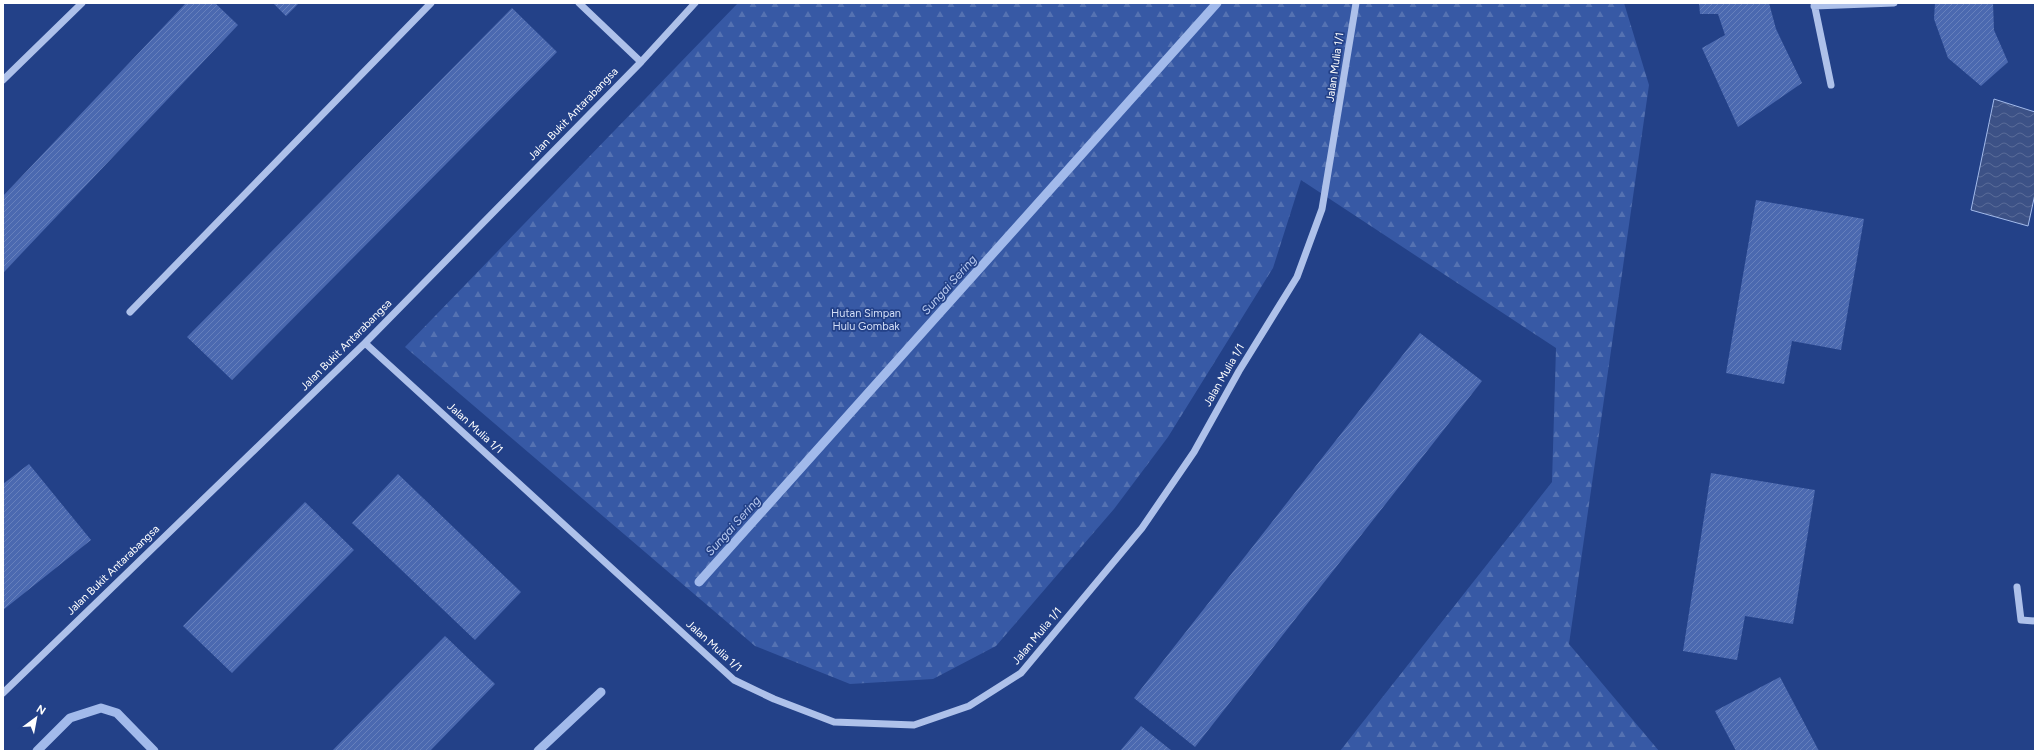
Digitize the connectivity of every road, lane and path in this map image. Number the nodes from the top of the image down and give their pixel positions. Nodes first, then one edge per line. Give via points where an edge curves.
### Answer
1 (82, 3) edge
2 (431, 3) edge
3 (579, 3) edge
4 (695, 3) edge
5 (1356, 3) edge
6 (1894, 3) edge
7 (1814, 5) edge
8 (640, 62) junction
9 (3, 80) edge
10 (1831, 85) dead end
11 (130, 312) dead end
12 (365, 343) junction
13 (2017, 587) dead end
14 (2035, 621) edge
15 (3, 694) edge

1 - 9 street
2 - 11 street
3 - 8 street
4 - 8 street, Jalan Bukit Antarabangsa
5 - 12 street, Jalan Mulia 1/1 via 1322,209 1297,277 1239,371 1194,452 1142,528 1021,673 969,706 914,725 834,722 774,699 734,680
6 - 7 street
7 - 10 street
8 - 12 street, Jalan Bukit Antarabangsa
12 - 15 street, Jalan Bukit Antarabangsa
13 - 14 street via 2022,620

